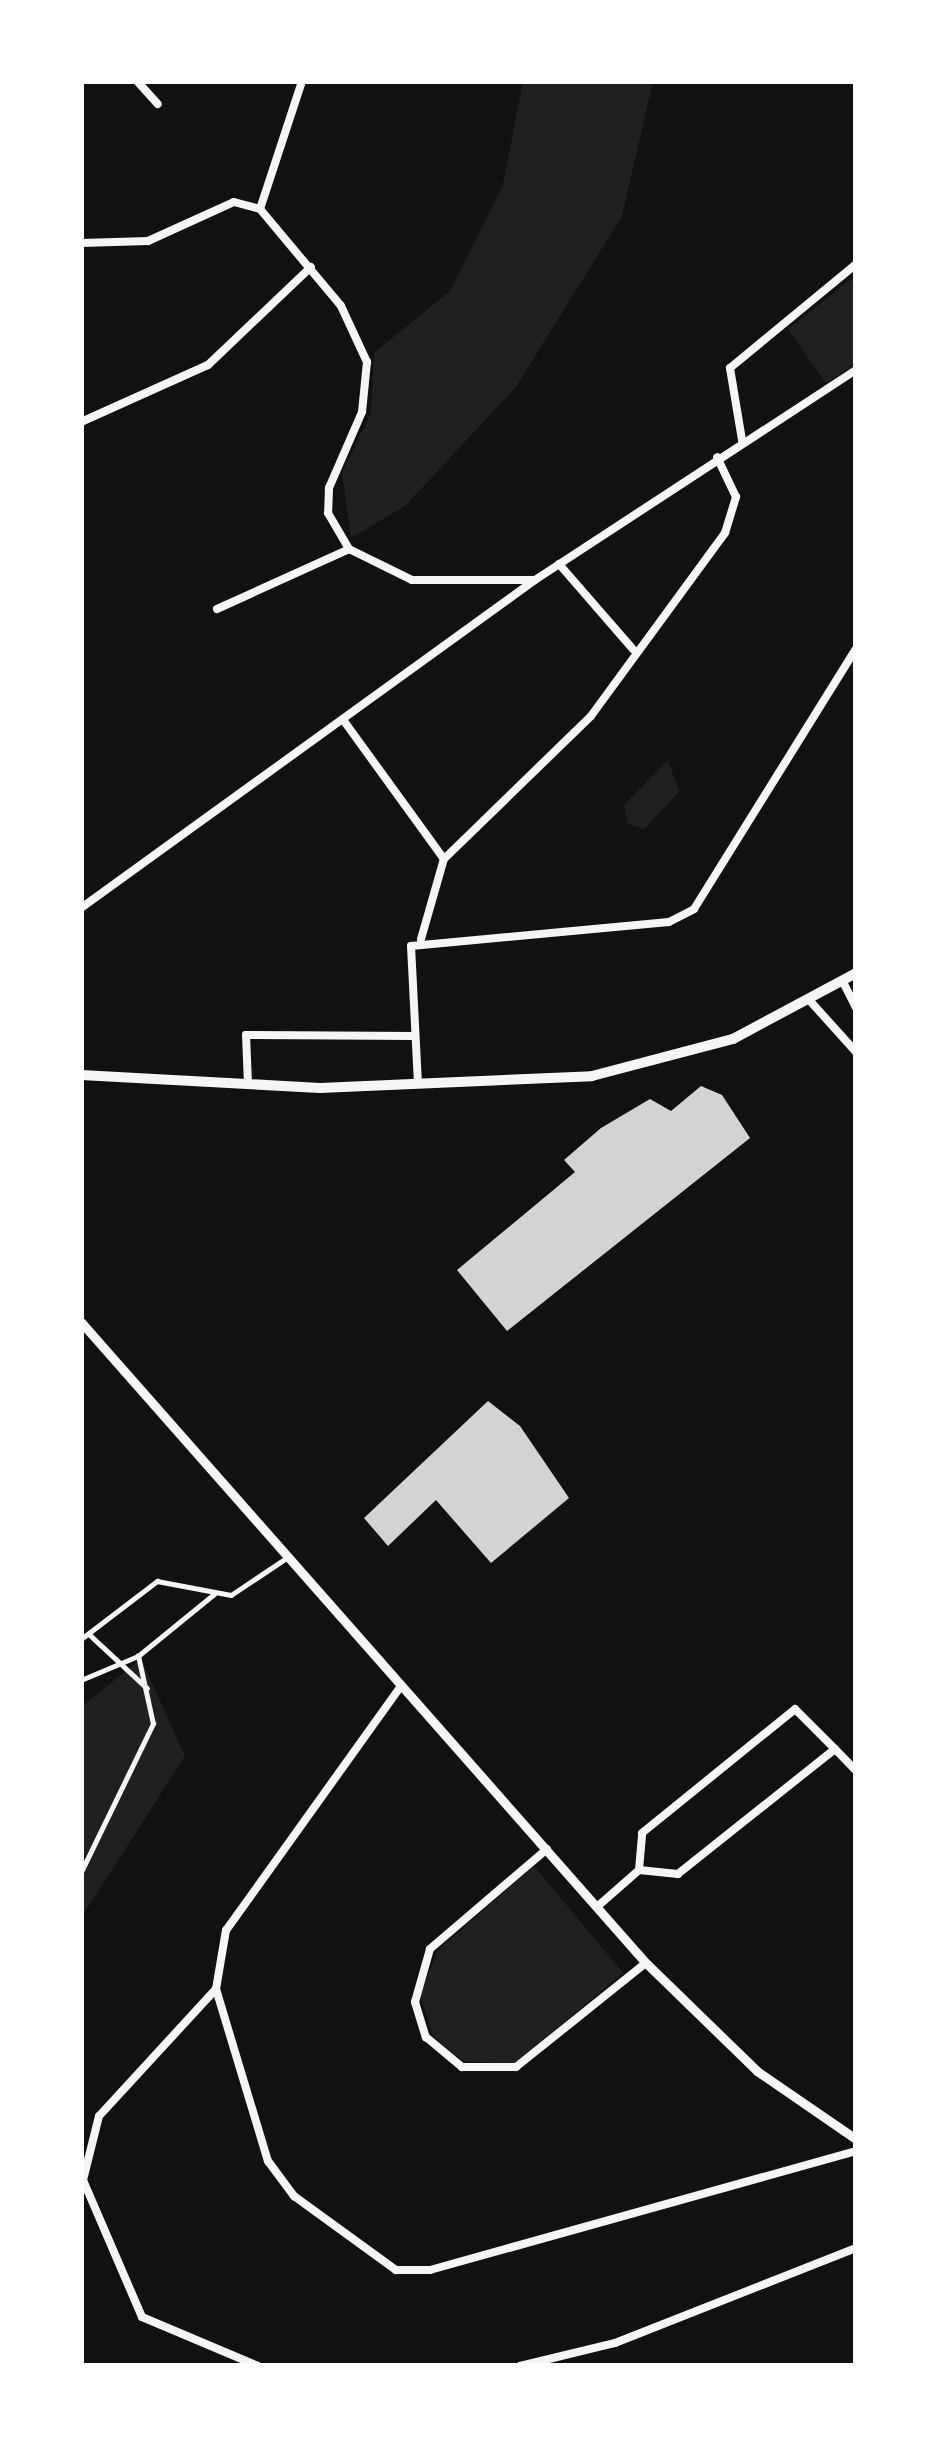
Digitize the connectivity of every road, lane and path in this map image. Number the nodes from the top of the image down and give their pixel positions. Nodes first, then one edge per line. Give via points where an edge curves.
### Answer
1 (137, 81) edge
2 (302, 81) edge
3 (158, 104) dead end
4 (260, 208) junction
5 (81, 243) edge
6 (856, 264) edge
7 (311, 267) junction
8 (856, 370) edge
9 (81, 422) edge
10 (742, 440) junction
11 (717, 458) junction
12 (349, 549) junction
13 (559, 564) junction
14 (535, 580) junction
15 (217, 609) dead end
16 (633, 649) junction
17 (856, 649) edge
18 (344, 721) junction
19 (444, 859) junction
20 (81, 908) edge
21 (421, 939) junction
22 (856, 974) edge
23 (843, 982) junction
24 (811, 1002) junction
25 (856, 1008) edge
26 (415, 1036) junction
27 (856, 1052) edge
28 (81, 1075) edge
29 (248, 1085) junction
30 (418, 1088) junction
31 (81, 1322) edge
32 (288, 1557) junction
33 (214, 1594) junction
34 (90, 1635) junction
35 (81, 1639) edge
36 (138, 1656) junction
37 (113, 1658) junction
38 (81, 1680) edge
39 (401, 1686) junction
40 (147, 1688) junction
41 (836, 1749) junction
42 (856, 1771) edge
43 (547, 1850) junction
44 (639, 1870) junction
45 (81, 1872) edge
46 (598, 1906) junction
47 (646, 1963) junction
48 (215, 1989) junction
49 (856, 2139) edge
50 (856, 2151) edge
51 (856, 2248) edge
52 (258, 2366) edge
53 (520, 2366) edge

1 - 3 street
2 - 4 street
4 - 5 street via 234,202 148,242
4 - 7 street
6 - 10 street via 730,368
7 - 9 street via 208,365
7 - 12 street via 367,362 366,397 329,488 328,513
8 - 10 street
10 - 11 street
11 - 13 street
11 - 16 street via 736,512
12 - 14 street via 412,580
12 - 15 street
13 - 14 street
13 - 16 street
14 - 18 street
16 - 19 street via 591,716
17 - 21 street via 694,909 669,922
18 - 19 street
18 - 20 street
19 - 21 street
21 - 26 street via 405,974
22 - 23 main road
23 - 24 main road
23 - 25 street
24 - 27 street
24 - 30 main road via 623,1070
26 - 29 street via 246,1035
26 - 30 street
28 - 29 main road
29 - 30 main road
31 - 32 street
32 - 33 lane
32 - 39 street
33 - 34 lane via 157,1581
33 - 36 lane
34 - 35 lane
34 - 37 lane
36 - 37 lane
36 - 40 lane
37 - 38 lane
37 - 40 lane
39 - 43 street
39 - 48 street via 226,1930
40 - 45 lane via 153,1724
41 - 42 street
41 - 44 street via 677,1874
41 - 44 street via 795,1709 642,1832
43 - 46 street
43 - 47 street via 430,1948 415,2002 426,2037 461,2067 517,2067
44 - 46 street
46 - 47 street
47 - 49 street via 757,2071
48 - 50 street via 274,2174 396,2270 495,2255
48 - 52 street via 99,2116 83,2180 142,2317
51 - 53 street via 624,2340

